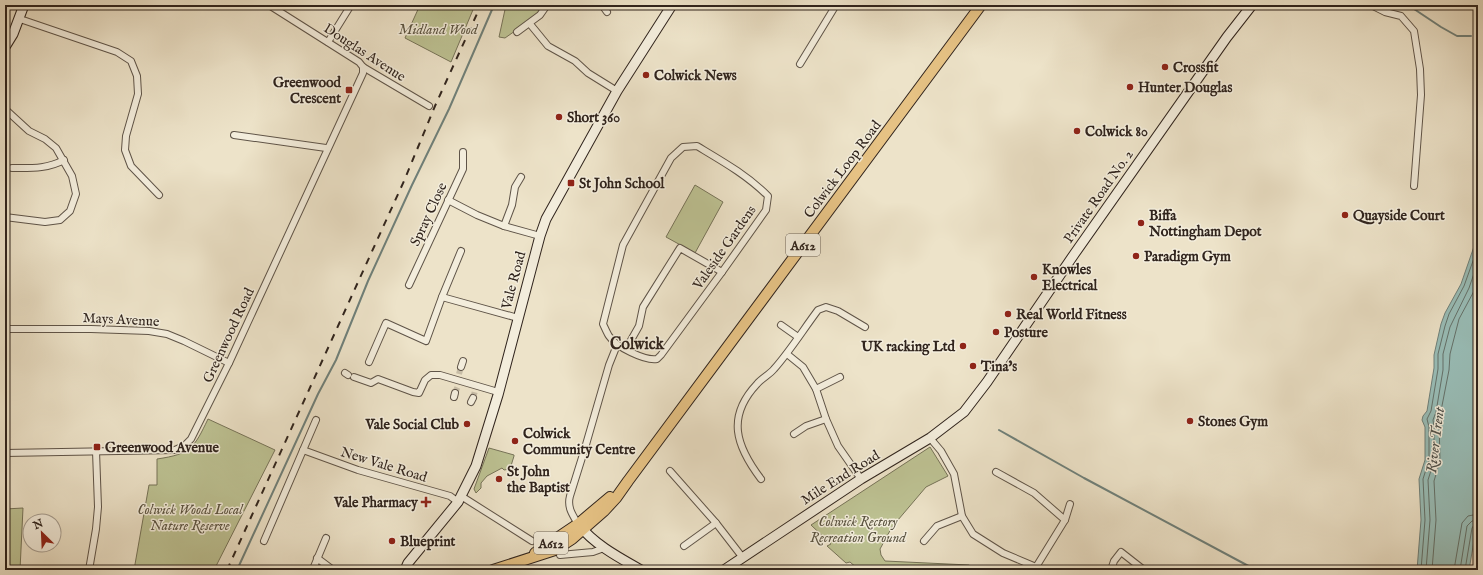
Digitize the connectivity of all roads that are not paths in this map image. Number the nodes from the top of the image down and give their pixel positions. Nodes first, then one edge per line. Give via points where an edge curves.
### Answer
1 (24, 5) edge
2 (269, 5) edge
3 (351, 5) edge
4 (548, 5) edge
5 (602, 5) edge
6 (672, 5) edge
7 (836, 5) edge
8 (981, 5) edge
9 (1252, 5) edge
10 (1371, 5) edge
11 (607, 12) dead end
12 (20, 19) junction
13 (530, 24) junction
14 (517, 32) dead end
15 (328, 42) junction
16 (5, 47) edge
17 (800, 64) dead end
18 (364, 67) junction
19 (617, 91) junction
20 (428, 106) dead end
21 (5, 109) edge
22 (234, 135) dead end
23 (326, 148) junction
24 (463, 152) dead end
25 (64, 160) junction
26 (12, 168) dead end
27 (521, 177) dead end
28 (1414, 186) dead end
29 (159, 195) dead end
30 (448, 200) junction
31 (5, 217) edge
32 (504, 226) junction
33 (540, 236) junction
34 (461, 251) dead end
35 (722, 272) junction
36 (409, 285) dead end
37 (442, 297) junction
38 (518, 318) junction
39 (781, 325) dead end
40 (864, 327) dead end
41 (5, 329) edge
42 (798, 337) junction
43 (617, 345) junction
44 (626, 349) junction
45 (787, 354) junction
46 (229, 362) junction
47 (369, 362) dead end
48 (349, 375) dead end
49 (840, 377) dead end
50 (816, 388) junction
51 (498, 392) junction
52 (969, 405) joint
53 (826, 418) junction
54 (316, 420) dead end
55 (794, 434) dead end
56 (930, 438) junction
57 (303, 450) junction
58 (96, 451) junction
59 (5, 454) edge
60 (670, 471) dead end
61 (996, 472) dead end
62 (761, 479) dead end
63 (861, 479) junction
64 (459, 499) junction
65 (1070, 504) dead end
66 (962, 516) junction
67 (1065, 520) junction
68 (716, 524) junction
69 (581, 527) junction
70 (326, 538) dead end
71 (264, 541) dead end
72 (532, 541) dead end
73 (924, 541) dead end
74 (684, 546) dead end
75 (604, 548) junction
76 (560, 555) dead end
77 (317, 558) junction
78 (743, 558) junction
79 (520, 564) edge
80 (1038, 568) edge
81 (313, 569) dead end
82 (89, 570) edge
83 (333, 570) edge
84 (405, 570) edge
85 (493, 570) edge
86 (642, 570) edge
87 (724, 570) edge
88 (1111, 570) edge
89 (1144, 570) edge

1 - 12 street
2 - 15 street, Douglas Avenue
3 - 15 street
4 - 13 street
5 - 11 street
6 - 19 street, Vale Road
7 - 17 street
8 - 69 main road, Colwick Loop Road / A612 via 616,498
9 - 52 street, Private Road No. 2
10 - 28 street via 1401,16 1414,31 1421,95
12 - 16 street
12 - 29 street via 117,52 131,61 137,76 138,94 126,136 125,150 131,166
13 - 14 street
13 - 19 street via 548,46 575,61 588,73
15 - 18 street, Douglas Avenue
18 - 20 street, Douglas Avenue
18 - 23 street, Greenwood Road
19 - 33 street, Vale Road via 552,208
21 - 25 street via 29,131 45,138
22 - 23 street
23 - 46 street, Greenwood Road
24 - 30 street, Spray Close via 462,169
25 - 26 street via 53,166
25 - 31 street via 72,176 76,194 70,211 60,220 45,222
27 - 32 street via 515,187
30 - 32 street
30 - 36 street, Spray Close
32 - 33 street
33 - 38 street, Vale Road
34 - 37 street
35 - 43 street, Valeside Gardens via 766,210 768,196 738,171 697,146 683,147 671,158 623,245 603,324 609,337
35 - 44 street, Valeside Gardens via 657,359 648,360
35 - 44 street via 680,248 643,307 639,326
37 - 38 street
37 - 47 street via 426,341 386,323
38 - 51 street, Vale Road
39 - 42 street
40 - 42 street via 838,311 826,307 818,310
41 - 46 street, Mays Avenue via 149,331 167,334
42 - 45 street
43 - 44 street, Valeside Gardens
43 - 69 street via 568,503
45 - 50 street via 803,367
45 - 62 street via 744,400 738,415 739,439 748,462
46 - 58 street, Greenwood Road via 194,433 184,446 176,450
48 - 51 street via 371,384 378,379 419,393 425,380 431,375 440,375 458,380 474,394
49 - 50 street
50 - 53 street
51 - 64 street, Vale Road via 482,449
52 - 56 street, Mile End Road
53 - 55 street
53 - 63 street via 838,446
54 - 57 street
56 - 63 street, Mile End Road
56 - 66 street via 954,474
57 - 64 street, New Vale Road via 358,470
57 - 71 street
58 - 59 street, Greenwood Road
58 - 82 street via 98,507
60 - 68 street via 673,479
61 - 67 street via 1034,493
63 - 78 street, Mile End Road
64 - 72 street, New Vale Road
64 - 84 street, Vale Road
65 - 67 street
66 - 73 street via 937,526
66 - 80 street via 973,534 1003,553
67 - 80 street
68 - 74 street via 692,536
68 - 78 street
69 - 75 street
69 - 79 main road, A612 via 555,550
70 - 77 street
75 - 76 street via 593,552
75 - 86 street
77 - 81 street
77 - 83 street
78 - 87 street, Mile End Road
79 - 85 main road, A612
88 - 89 street via 1121,552

